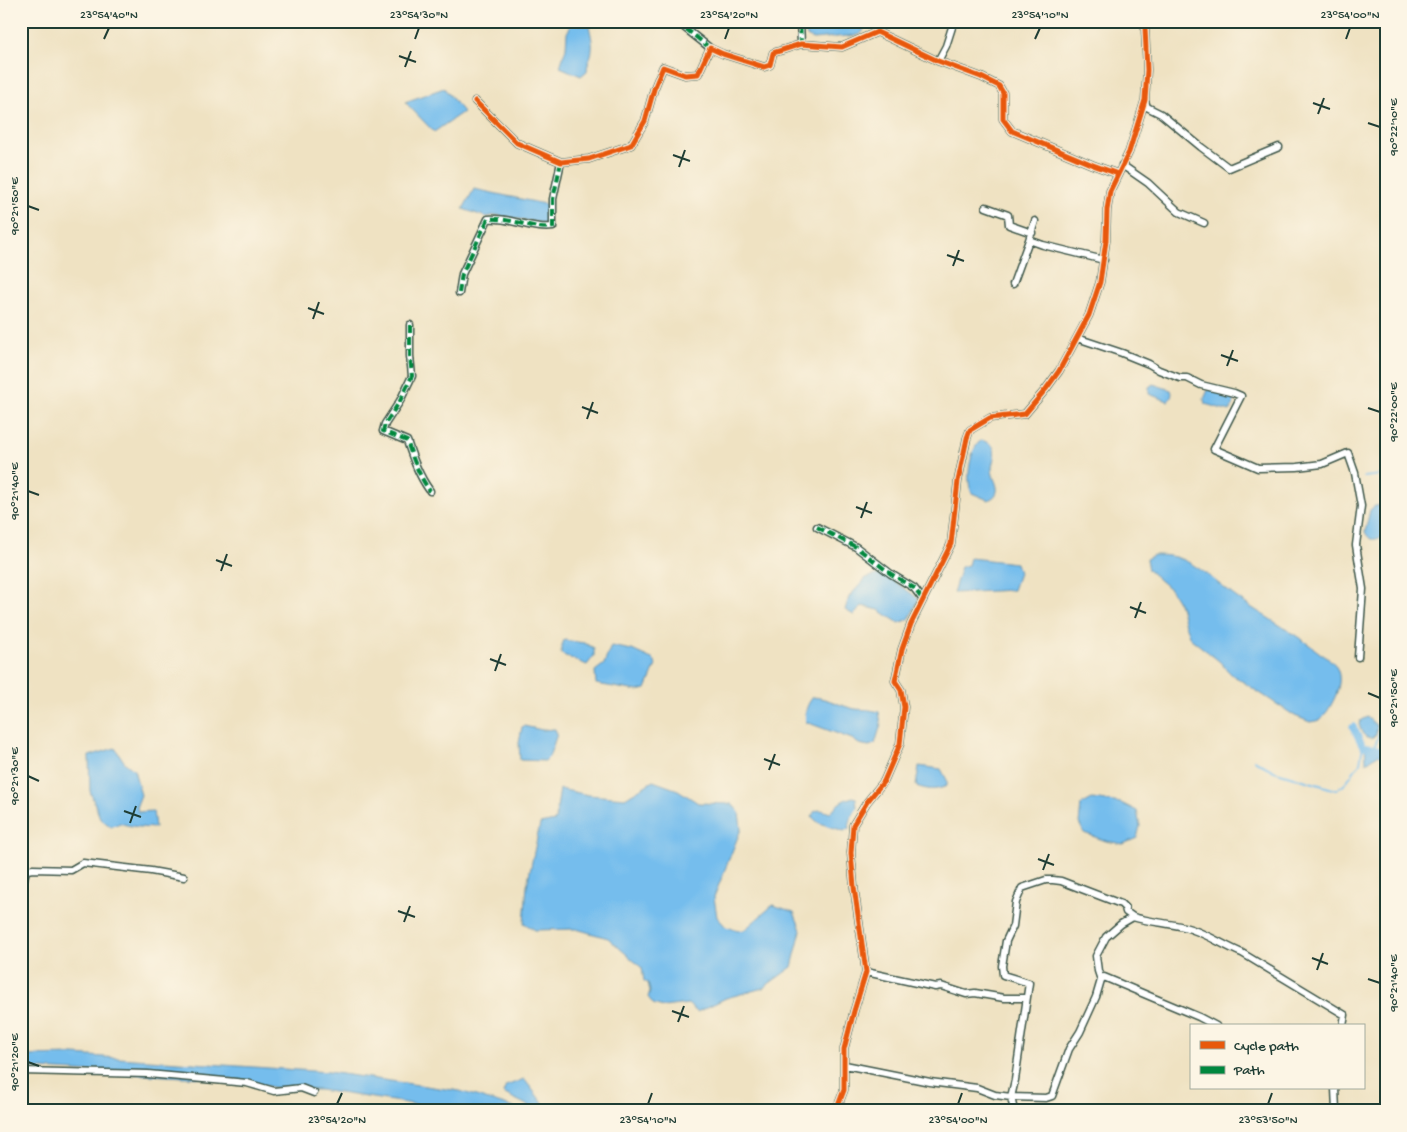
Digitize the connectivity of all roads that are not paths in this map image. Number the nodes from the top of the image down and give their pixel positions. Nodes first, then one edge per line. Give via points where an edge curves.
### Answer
1 (676, 21) edge
2 (800, 21) edge
3 (954, 21) edge
4 (1147, 21) edge
5 (801, 44) junction
6 (710, 48) junction
7 (938, 61) junction
8 (1145, 100) junction
9 (474, 101) dead end
10 (1279, 147) dead end
11 (561, 162) junction
12 (1122, 165) junction
13 (1118, 174) junction
14 (986, 207) dead end
15 (1035, 221) dead end
16 (1204, 223) dead end
17 (1030, 236) junction
18 (1104, 260) junction
19 (1013, 284) dead end
20 (459, 293) dead end
21 (410, 325) dead end
22 (1077, 338) junction
23 (430, 491) dead end
24 (817, 527) dead end
25 (923, 600) junction
26 (1358, 657) dead end
27 (24, 871) edge
28 (184, 877) dead end
29 (21, 890) edge
30 (1134, 917) junction
31 (866, 972) junction
32 (1101, 980) junction
33 (1026, 998) junction
34 (1212, 1024) edge
35 (1343, 1024) edge
36 (845, 1065) junction
37 (21, 1071) edge
38 (1335, 1090) edge
39 (314, 1093) dead end
40 (1011, 1097) junction
41 (836, 1111) edge
42 (1014, 1111) edge
43 (1336, 1111) edge

1 - 6 street
2 - 5 street
3 - 7 street
4 - 8 street
5 - 6 street via 773,52 770,65 764,66
5 - 7 street via 842,47 876,32
6 - 11 street via 698,74 685,75 663,67 645,121 631,145 590,159
7 - 13 street via 998,86 1003,93 1003,119 1012,131
8 - 10 street via 1147,107 1161,114 1229,168
8 - 12 street
9 - 11 street via 517,144
11 - 20 street via 553,200 553,227 488,219 462,274
12 - 13 street
12 - 16 street via 1148,183 1179,212
13 - 18 street via 1110,191
14 - 17 street via 1008,215 1008,225
15 - 17 street
17 - 18 street via 1042,245
17 - 19 street
18 - 22 street via 1089,315
21 - 23 street via 412,376 383,431 407,441
22 - 25 street via 1059,371 1025,414 990,418 970,430 958,481 951,544
22 - 26 street via 1180,378 1241,396 1214,449 1239,460 1258,468 1297,467 1322,464 1348,453 1361,506 1356,545 1363,589
24 - 25 street via 856,547 914,588
25 - 31 street via 902,649 896,682 904,707 900,744 884,781 853,825 854,887
27 - 28 street via 71,870 83,863
27 - 29 street
30 - 32 street via 1106,938 1096,956
30 - 33 street via 1126,912 1123,905 1061,881 1046,880 1022,888 1002,956 1002,972 1030,983
30 - 35 street via 1184,927 1242,953 1345,1015
31 - 33 street via 966,994
31 - 36 street via 844,1049
32 - 34 street via 1104,977 1136,989
32 - 40 street via 1080,1032 1069,1049 1052,1096
33 - 40 street
36 - 40 street
36 - 41 street via 844,1090
37 - 39 street via 148,1074 247,1083 274,1091 301,1088
38 - 43 street
40 - 42 street

